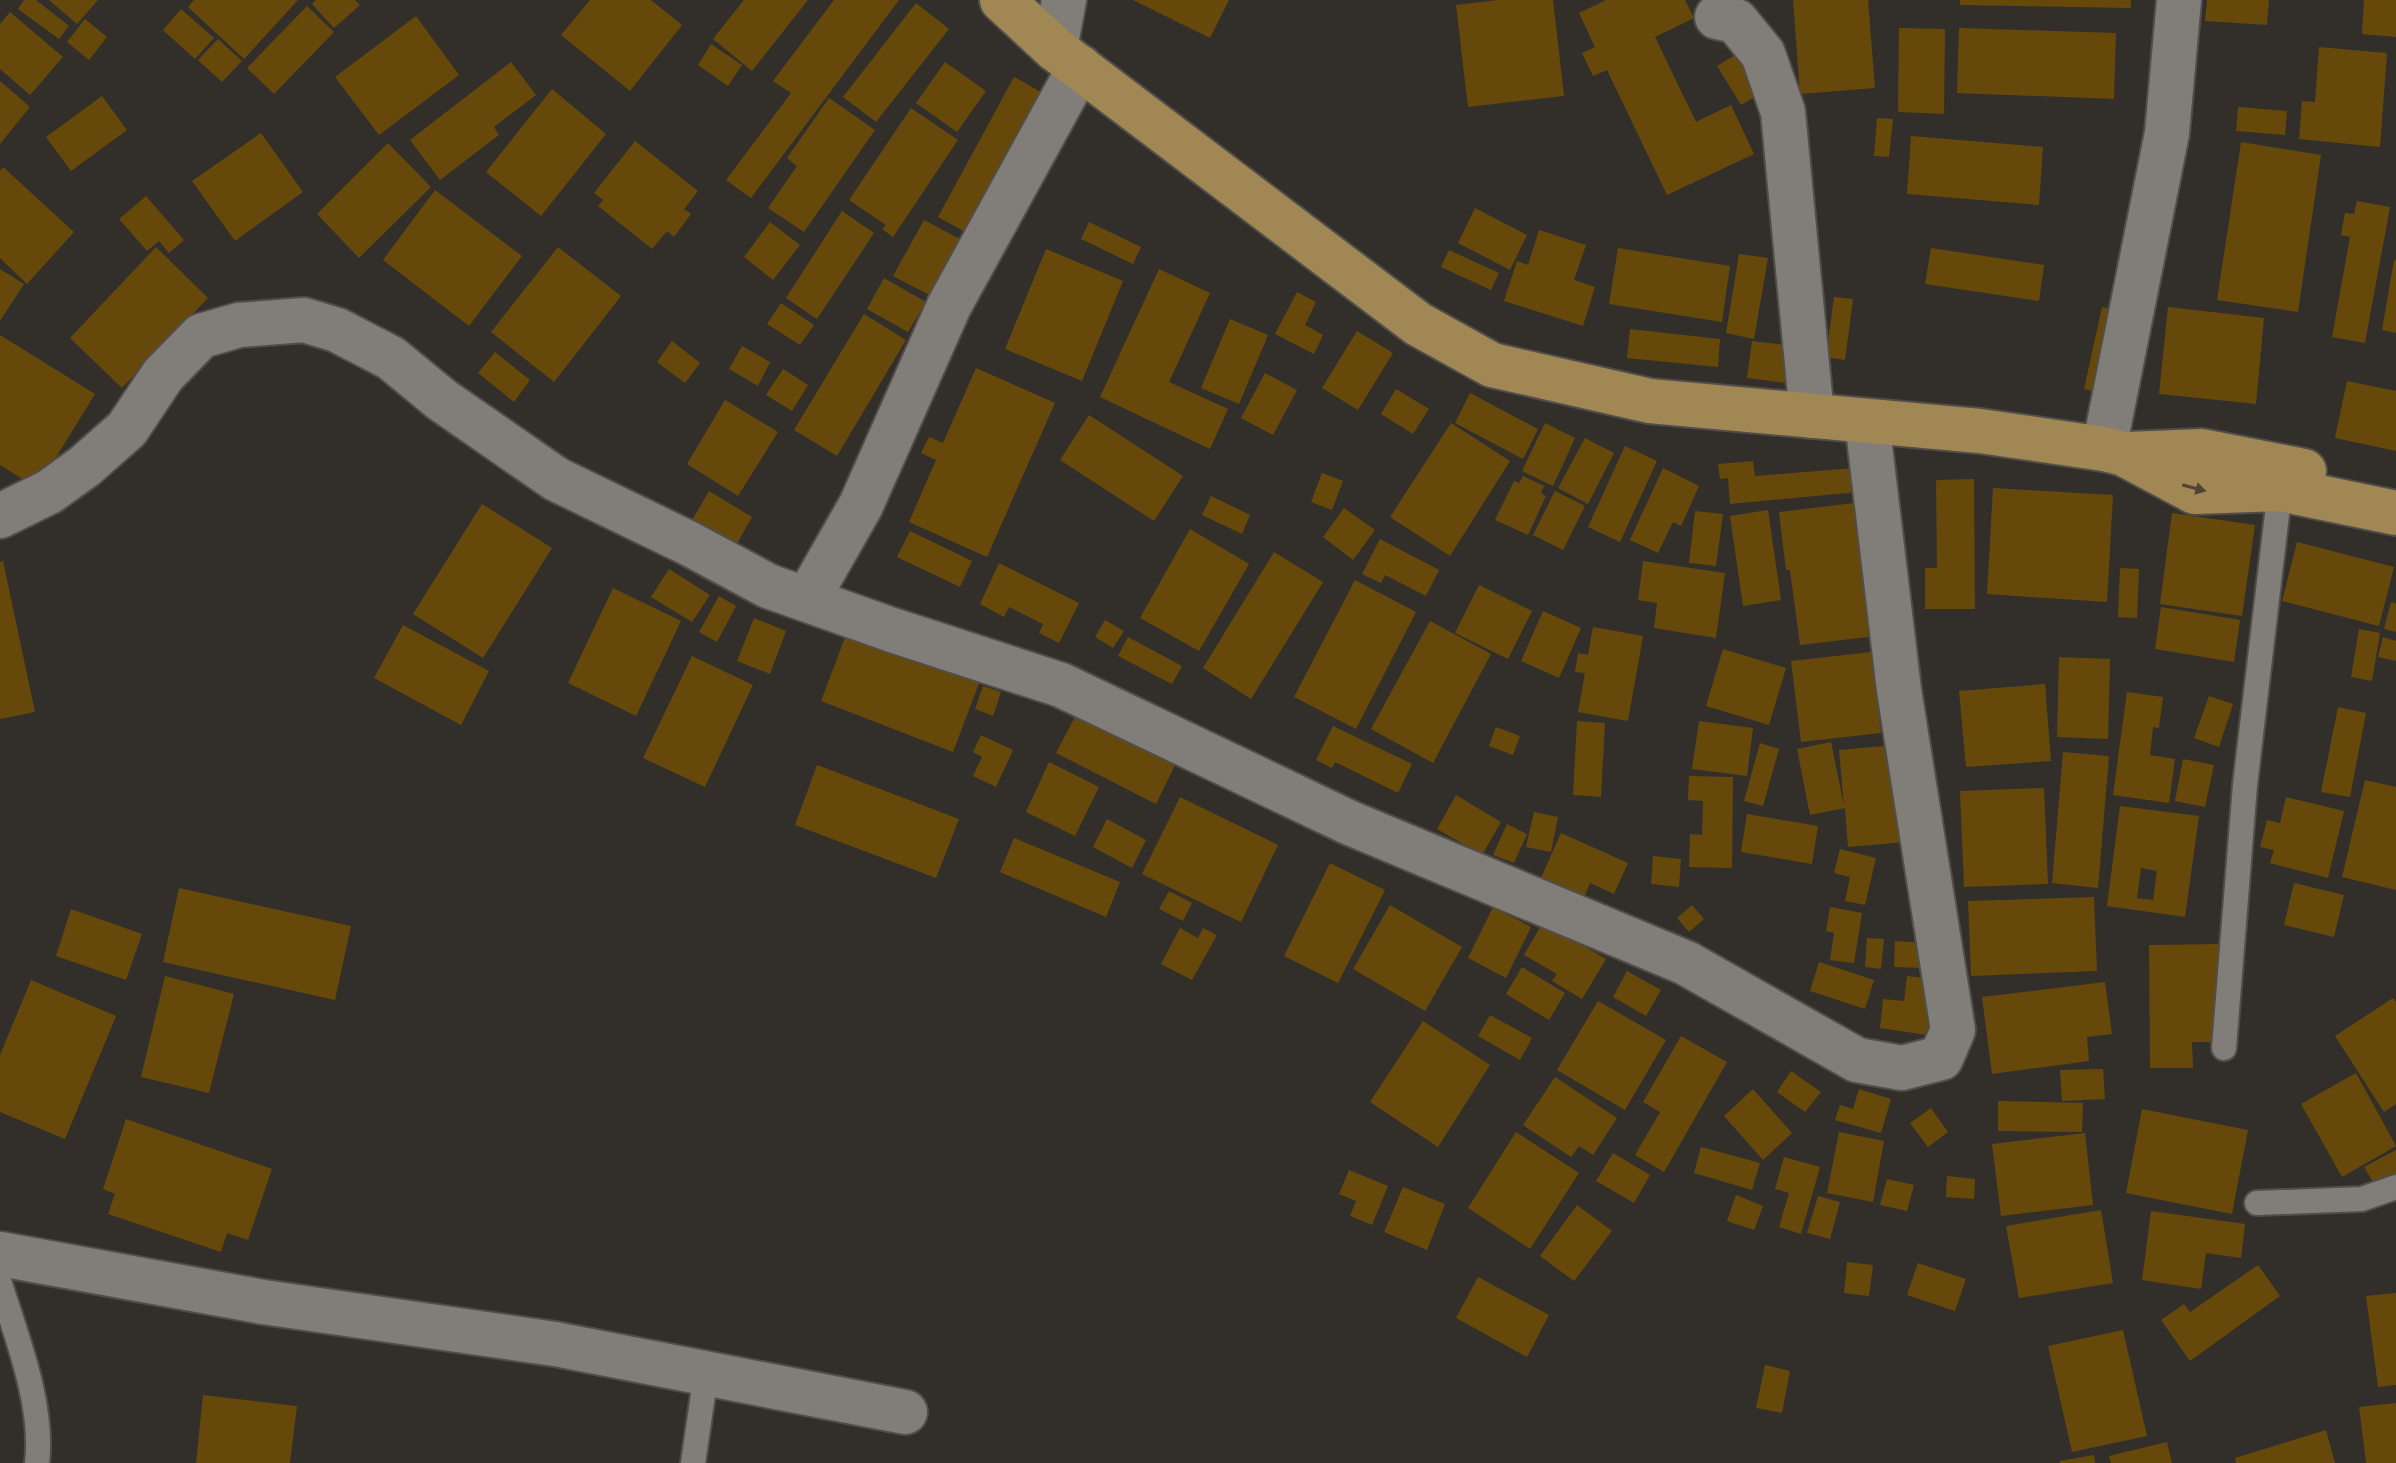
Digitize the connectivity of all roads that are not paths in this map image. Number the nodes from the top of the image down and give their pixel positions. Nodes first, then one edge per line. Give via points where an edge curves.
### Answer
1 (1002, 0) edge
2 (1064, 0) edge
3 (2179, 0) edge
4 (1717, 17) dead end
5 (1068, 58) junction
6 (1812, 416) junction
7 (1867, 421) junction
8 (2114, 452) junction
9 (2280, 489) junction
10 (2396, 489) edge
11 (2396, 513) edge
12 (0, 516) edge
13 (808, 598) junction
14 (2224, 1048) dead end
15 (2396, 1187) edge
16 (2257, 1203) dead end
17 (0, 1254) edge
18 (0, 1284) edge
19 (706, 1374) junction
20 (905, 1412) dead end
21 (37, 1463) edge
22 (693, 1463) edge

1 - 5 main road
2 - 5 street
3 - 8 street via 2167,133
4 - 6 street via 1736,21 1763,54 1783,112
5 - 6 main road via 1418,324 1492,365 1650,401
5 - 13 street via 861,505
6 - 7 main road
7 - 8 main road via 1980,431
7 - 13 street via 1899,690 1953,1030 1941,1058 1902,1068 1857,1060 1686,963 1350,823 1061,685
8 -> 9 main road via 2195,492
8 - 10 main road via 2202,451
9 - 11 main road
9 - 14 lane via 2245,785
12 - 13 street via 49,492 127,429 163,375 201,336 239,325 304,320 337,330 391,358 556,479 768,586
15 - 16 lane via 2362,1199
17 - 19 street via 263,1302 555,1344
18 - 21 lane via 24,1361 40,1439
19 - 20 street
19 - 22 lane

